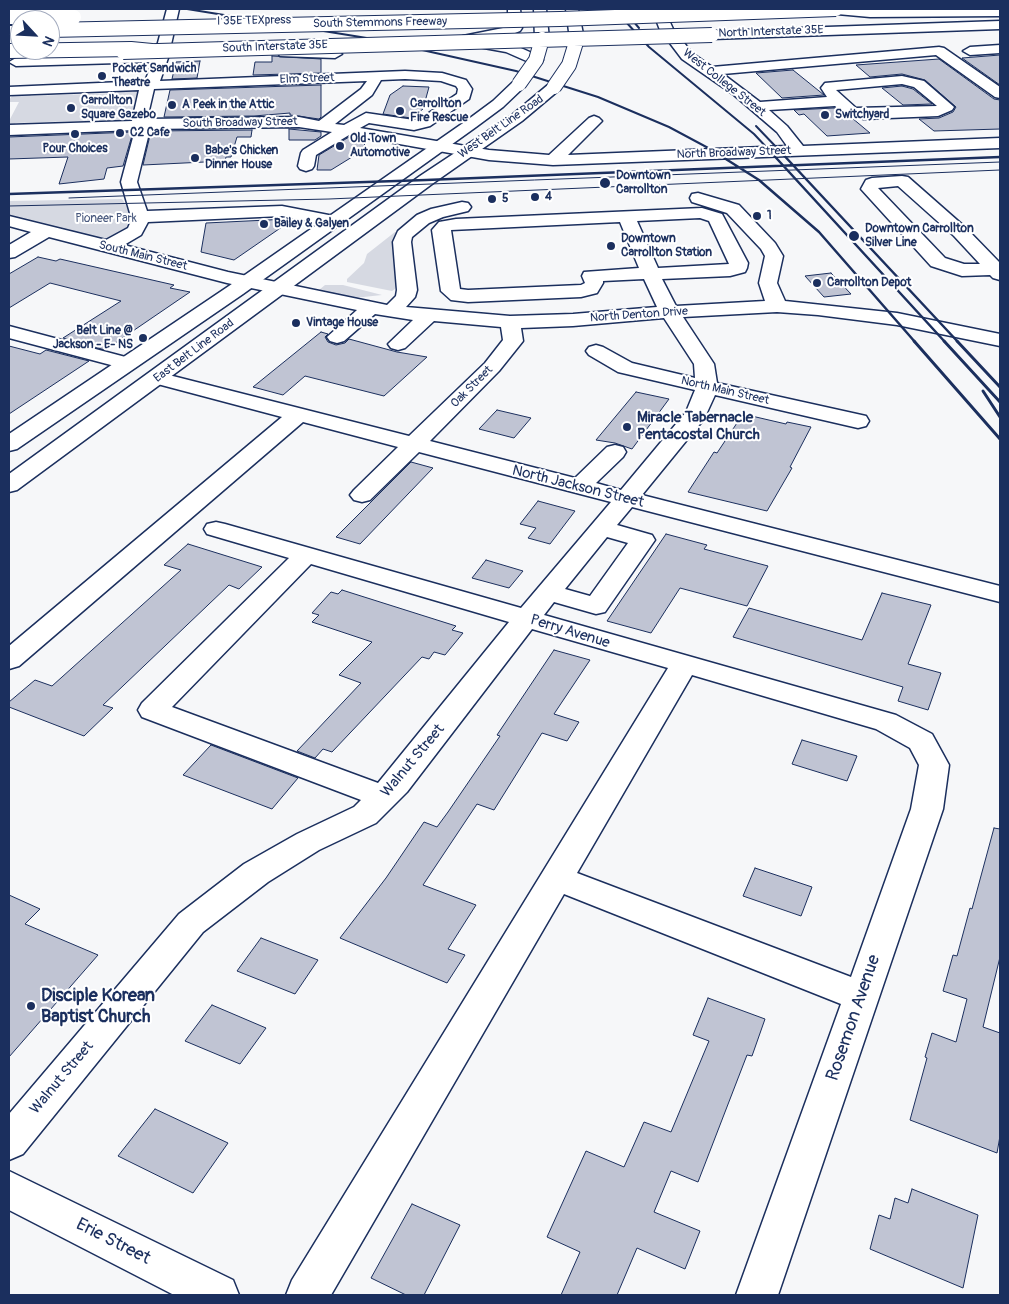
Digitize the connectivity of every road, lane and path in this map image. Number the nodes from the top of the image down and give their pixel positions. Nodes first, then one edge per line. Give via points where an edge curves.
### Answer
1 (173, 9) edge
2 (514, 9) edge
3 (530, 9) edge
4 (540, 9) edge
5 (572, 9) edge
6 (593, 9) edge
7 (658, 9) edge
8 (698, 9) edge
9 (826, 9) edge
10 (836, 9) edge
11 (1000, 12) edge
12 (9, 17) edge
13 (60, 24) edge
14 (1000, 25) edge
15 (60, 30) edge
16 (643, 37) junction
17 (542, 39) junction
18 (577, 39) junction
19 (455, 41) junction
20 (1000, 49) edge
21 (970, 50) dead end
22 (157, 54) junction
23 (335, 54) dead end
24 (60, 55) edge
25 (13, 60) edge
26 (536, 60) junction
27 (710, 71) junction
28 (9, 78) edge
29 (374, 82) junction
30 (151, 85) junction
31 (9, 91) edge
32 (975, 91) dead end
33 (997, 91) edge
34 (956, 92) dead end
35 (931, 94) junction
36 (838, 101) junction
37 (756, 107) junction
38 (594, 121) dead end
39 (140, 125) junction
40 (323, 125) junction
41 (347, 129) junction
42 (9, 130) edge
43 (1000, 143) edge
44 (439, 145) junction
45 (468, 151) junction
46 (800, 151) junction
47 (553, 160) junction
48 (306, 166) dead end
49 (645, 199) dead end
50 (480, 205) dead end
51 (350, 210) joint
52 (378, 215) joint
53 (140, 217) junction
54 (627, 217) junction
55 (9, 221) edge
56 (333, 221) junction
57 (46, 232) junction
58 (108, 247) junction
59 (9, 253) edge
60 (998, 271) edge
61 (651, 274) junction
62 (247, 282) junction
63 (277, 289) junction
64 (777, 306) junction
65 (370, 309) junction
66 (392, 312) junction
67 (670, 312) junction
68 (428, 316) junction
69 (510, 322) junction
70 (9, 332) edge
71 (337, 337) dead end
72 (998, 343) edge
73 (398, 344) dead end
74 (596, 351) dead end
75 (126, 363) junction
76 (157, 378) junction
77 (708, 387) junction
78 (298, 415) junction
79 (858, 421) dead end
80 (9, 444) edge
81 (414, 445) junction
82 (615, 452) dead end
83 (9, 486) edge
84 (579, 487) junction
85 (362, 495) dead end
86 (627, 499) junction
87 (602, 528) junction
88 (216, 529) dead end
89 (306, 555) junction
90 (548, 592) junction
91 (1000, 594) edge
92 (526, 619) junction
93 (9, 660) edge
94 (684, 665) junction
95 (922, 741) joint
96 (384, 797) junction
97 (556, 878) junction
98 (861, 996) junction
99 (9, 1142) edge
100 (9, 1190) edge
101 (218, 1295) edge
102 (307, 1295) edge
103 (757, 1295) edge

1 - 22 main road
2 - 19 main road, bridge via 513,30
3 - 12 main road, South Stemmons Freeway, bridge
4 - 17 main road, West Belt Line Road
5 - 18 main road, West Belt Line Road
6 - 16 main road, bridge via 600,27
7 - 27 main road, West College Street via 667,30 687,56
8 - 13 main road, I 35E TEXpress via 474,17
9 - 10 main road, bridge
9 - 11 main road, bridge via 870,13
9 - 15 main road, South Stemmons Freeway, bridge via 560,19
14 - 16 main road, North Interstate 35E, bridge
16 - 18 main road, North Interstate 35E, bridge
17 - 18 main road, North Interstate 35E, bridge
17 - 19 main road, South Interstate 35E, bridge
17 - 26 main road, West Belt Line Road, bridge
18 - 45 main road, West Belt Line Road, bridge via 572,57 554,87 531,108
19 - 22 main road, South Interstate 35E, bridge
19 - 26 main road, bridge via 509,48
20 - 21 main road
22 - 23 main road
22 - 24 main road
22 - 30 main road
25 - 28 main road
26 - 44 main road, West Belt Line Road, bridge via 498,104
27 - 33 main road via 939,51
27 - 37 main road, West College Street
29 - 30 main road via 255,91 244,81 226,88
29 - 40 main road
29 - 41 main road via 404,75 442,77 461,83 466,92 449,108 425,123 414,125 366,118
30 - 31 main road
30 - 39 main road via 146,91
32 - 33 main road
34 - 35 main road
35 - 36 main road via 919,84 902,80 830,86 830,92
35 - 36 main road via 947,107 938,112 864,114 851,112
36 - 37 main road
37 - 46 main road, West College Street via 782,129
38 - 47 main road
39 - 40 main road, South Broadway Street via 222,116
39 - 42 main road, South Broadway Street
39 - 53 main road via 143,130 129,182
40 - 41 main road, South Broadway Street
41 - 44 main road, South Broadway Street
41 - 48 main road via 309,153
43 - 46 main road, North Broadway Street
44 - 45 main road, South Broadway Street
44 - 51 main road, West Belt Line Road
45 - 47 main road, North Broadway Street
45 - 52 main road, West Belt Line Road
46 - 47 main road, North Broadway Street
49 - 64 main road via 697,198 725,205 739,214 774,256 768,283
50 - 66 main road via 437,213 423,219 404,236 407,290
51 - 56 main road, East Belt Line Road
52 - 63 main road, East Belt Line Road
53 - 56 main road via 282,211
53 - 58 main road via 134,231
54 - 61 main road
54 - 61 main road via 710,215 716,218 739,263 738,268 730,270
54 - 61 main road via 445,226 441,230 451,291 458,296 581,291 590,289 594,283 591,276
55 - 57 main road, South Main Street
56 - 62 main road, East Belt Line Road
57 - 58 main road, South Main Street
57 - 59 main road
58 - 62 main road, South Main Street
60 - 60 main road via 962,270 938,262 869,189 872,184 902,181
61 - 67 main road
62 - 63 main road, South Main Street
62 - 75 main road, East Belt Line Road
63 - 65 main road, North Denton Drive
63 - 76 main road, East Belt Line Road
64 - 67 main road, North Denton Drive
64 - 72 main road, North Denton Drive via 897,319
65 - 66 main road, North Denton Drive
65 - 71 main road
66 - 68 main road, North Denton Drive
67 - 69 main road, North Denton Drive
67 - 77 main road via 704,364
68 - 69 main road, North Denton Drive
68 - 73 main road
69 - 81 main road, Oak Street via 513,341 492,367
70 - 75 main road
74 - 77 main road, North Main Street via 625,368
75 - 80 main road, East Belt Line Road
76 - 78 main road, North Jackson Street
76 - 83 main road, East Belt Line Road
77 - 79 main road, North Main Street
77 - 86 main road, Walnut Street via 696,414
78 - 81 main road, North Jackson Street
78 - 93 main road
81 - 84 main road, North Jackson Street
81 - 85 main road
82 - 84 main road
84 - 86 main road, North Jackson Street
86 - 87 main road, Walnut Street
86 - 91 main road, North Jackson Street
87 - 90 main road, Walnut Street
87 - 90 main road via 643,540 596,606
88 - 89 main road, Perry Avenue
89 - 92 main road, Perry Avenue
89 - 96 main road via 152,710
90 - 92 main road, Walnut Street
92 - 94 main road, Perry Avenue
92 - 96 main road, Walnut Street
94 - 95 main road, Perry Avenue via 886,722
94 - 97 main road
95 - 98 main road, Rosemon Avenue via 934,765 927,809
96 - 99 main road, Walnut Street via 365,815 308,842 256,873 191,923
97 - 98 main road
97 - 102 main road
98 - 103 main road, Rosemon Avenue
100 - 101 main road, Erie Street

